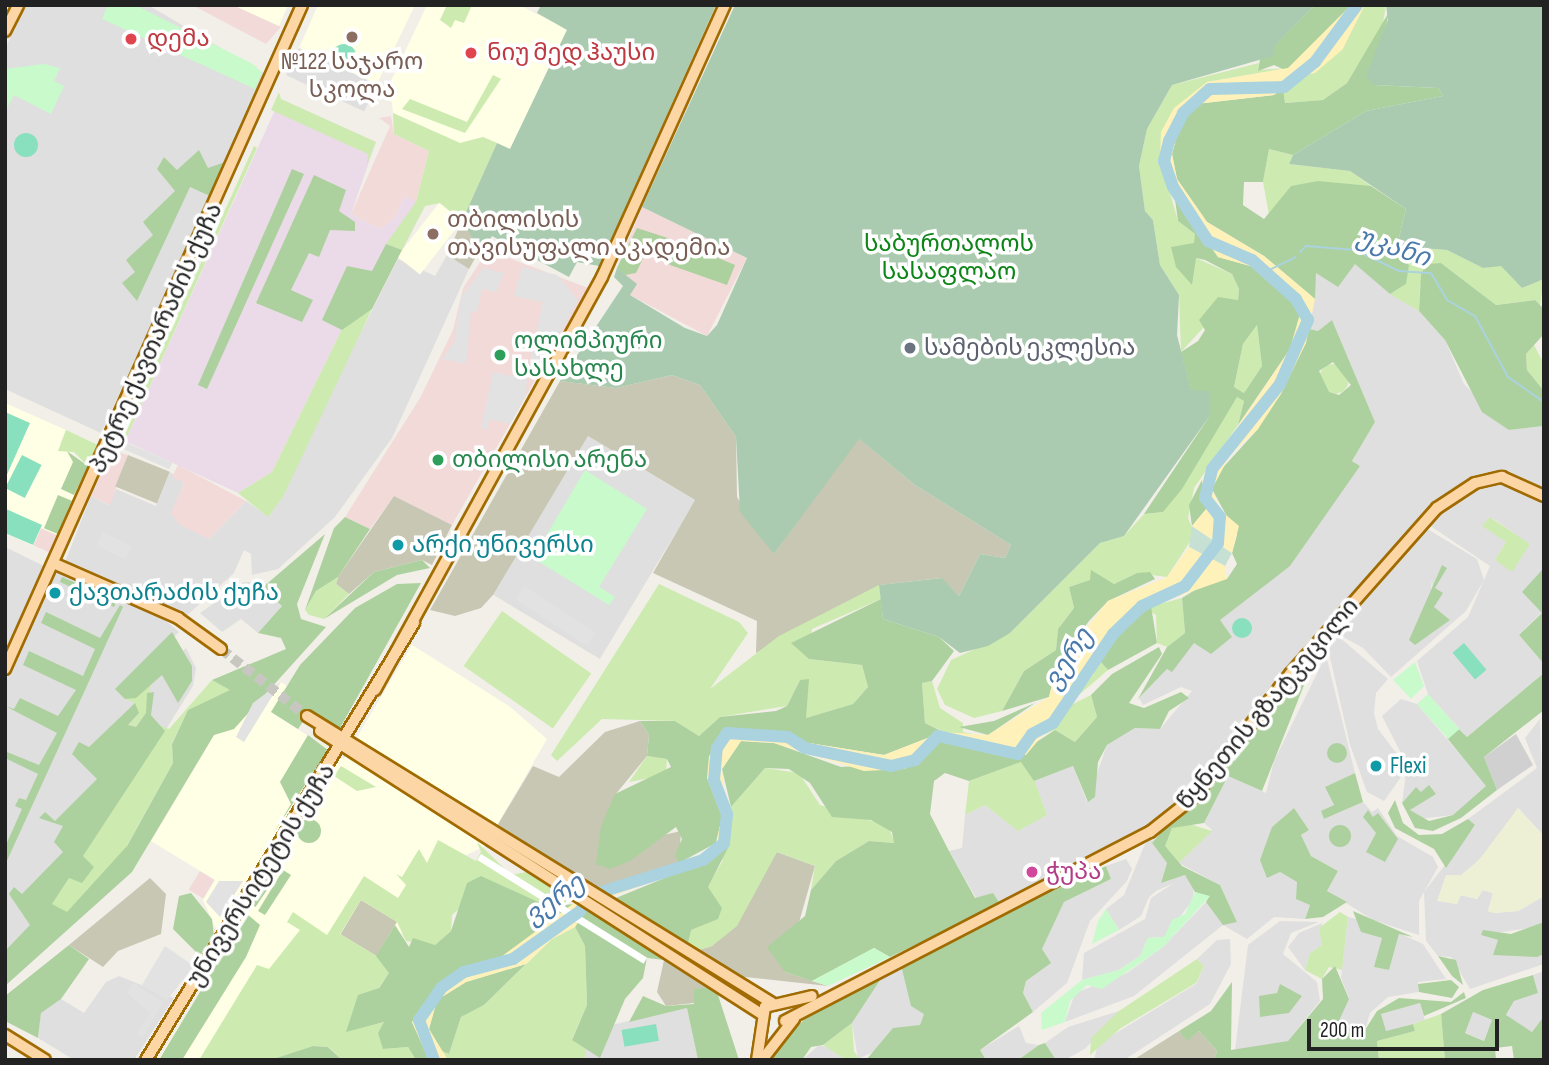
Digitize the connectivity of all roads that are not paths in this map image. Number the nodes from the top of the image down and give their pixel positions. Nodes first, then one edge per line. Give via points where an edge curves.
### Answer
1 (18, 5) edge
2 (302, 5) edge
3 (725, 5) edge
4 (5, 32) edge
5 (1544, 496) edge
6 (53, 563) junction
7 (221, 649) tunnel mouth
8 (5, 669) edge
9 (309, 718) tunnel mouth
10 (343, 744) junction
11 (742, 993) junction
12 (815, 998) junction
13 (776, 1004) junction
14 (764, 1019) junction
15 (782, 1023) junction
16 (5, 1035) edge
17 (761, 1056) edge
18 (45, 1060) edge
19 (146, 1060) edge

1 - 4 main road
2 - 6 main road, პეტრე ქავთარაძის ქუჩა
3 - 10 main road, უნივერსიტეტის ქუჩა via 602,277
5 - 12 main road, წყნეთის გზატკეცილი via 1502,477 1448,500 1404,542 1181,809 1101,861
6 - 7 main road via 182,620
6 - 8 main road, პეტრე ქავთარაძის ქუჩა
9 - 10 main road
10 - 11 main road
10 - 19 main road, უნივერსიტეტის ქუჩა
11 - 12 main road
11 - 13 main road
11 - 14 main road
11 - 17 main road via 758,1023
12 - 13 main road
12 - 15 main road
12 - 17 main road
13 - 14 main road
13 - 15 main road
14 - 15 main road
14 - 17 main road
15 - 17 main road
16 - 18 main road

